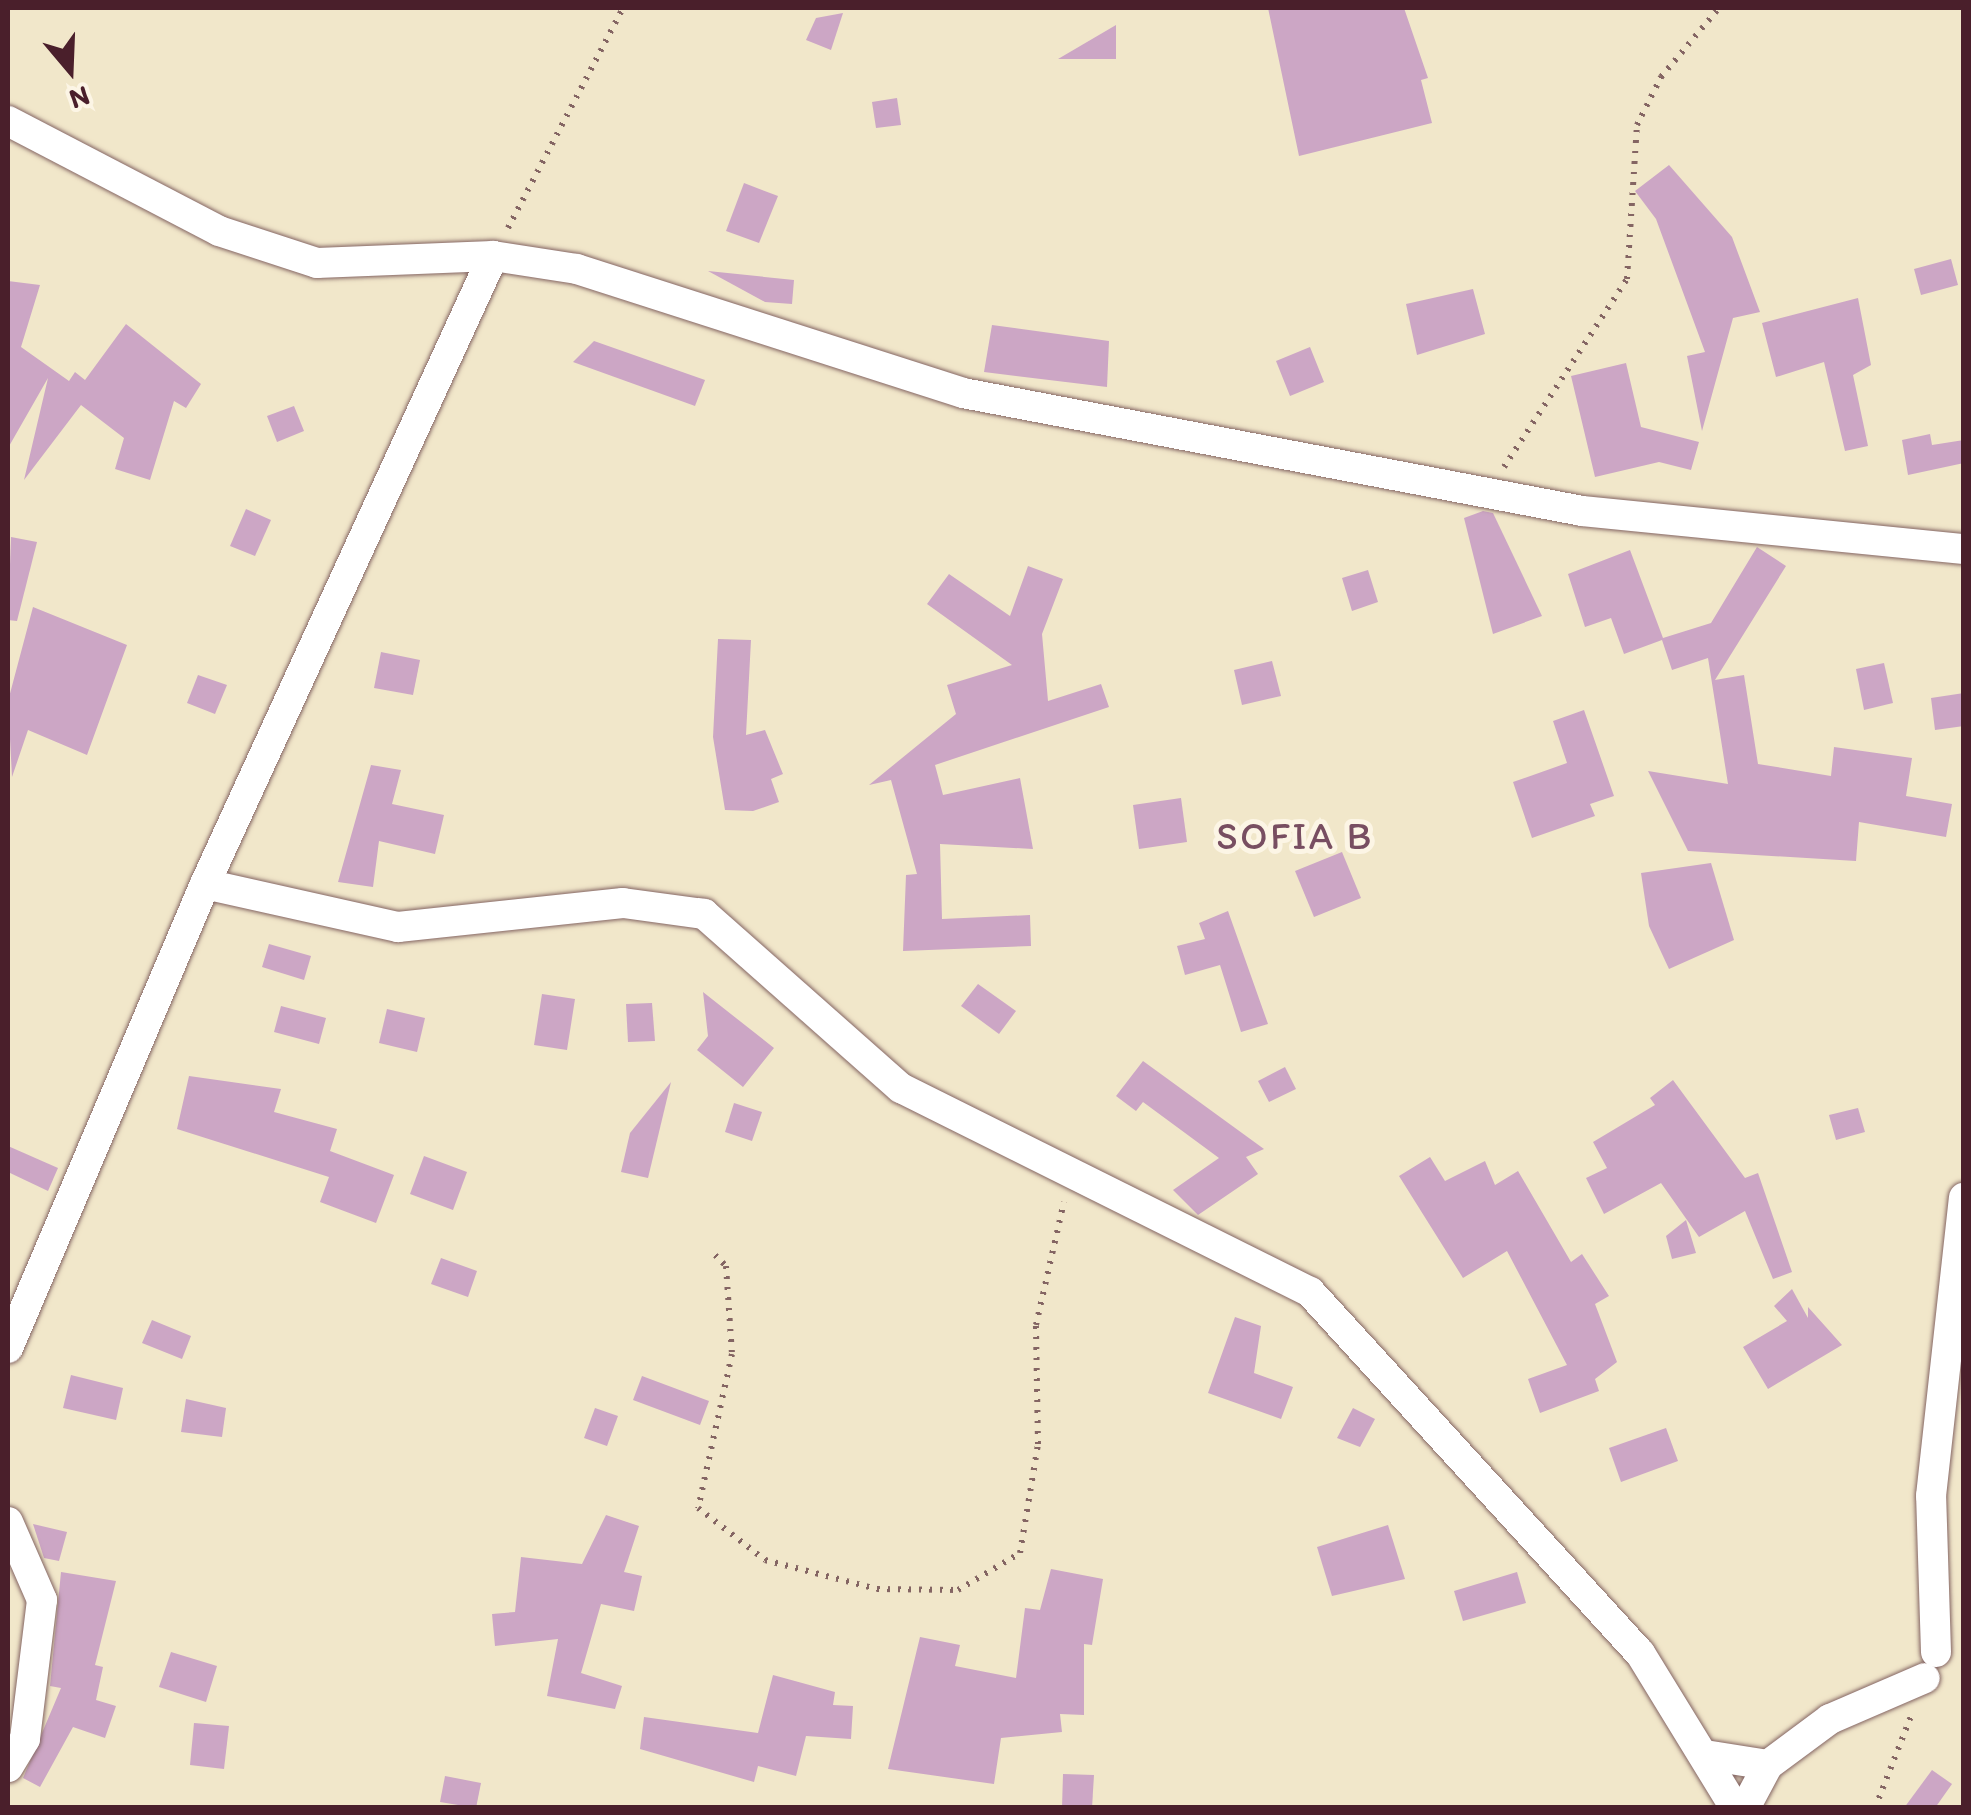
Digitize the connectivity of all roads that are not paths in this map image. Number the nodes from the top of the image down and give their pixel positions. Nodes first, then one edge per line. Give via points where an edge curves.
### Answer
1 (8, 122) edge
2 (494, 256) junction
3 (1964, 549) edge
4 (205, 884) junction
5 (1964, 1198) edge
6 (8, 1348) edge
7 (8, 1522) edge
8 (1705, 1754) junction
9 (1768, 1765) junction
10 (8, 1767) edge
11 (1736, 1808) edge
12 (1745, 1808) edge

1 - 2 street via 218,231 317,263
2 - 3 street via 577,269 964,393 1484,496
2 - 4 street
4 - 6 street
4 - 8 street via 398,927 623,903 704,914 902,1088 1310,1292 1640,1653
5 - 9 street via 1931,1496 1931,1665 1830,1719
7 - 10 street via 42,1600 25,1739
8 - 9 street
8 - 11 street
9 - 12 street

